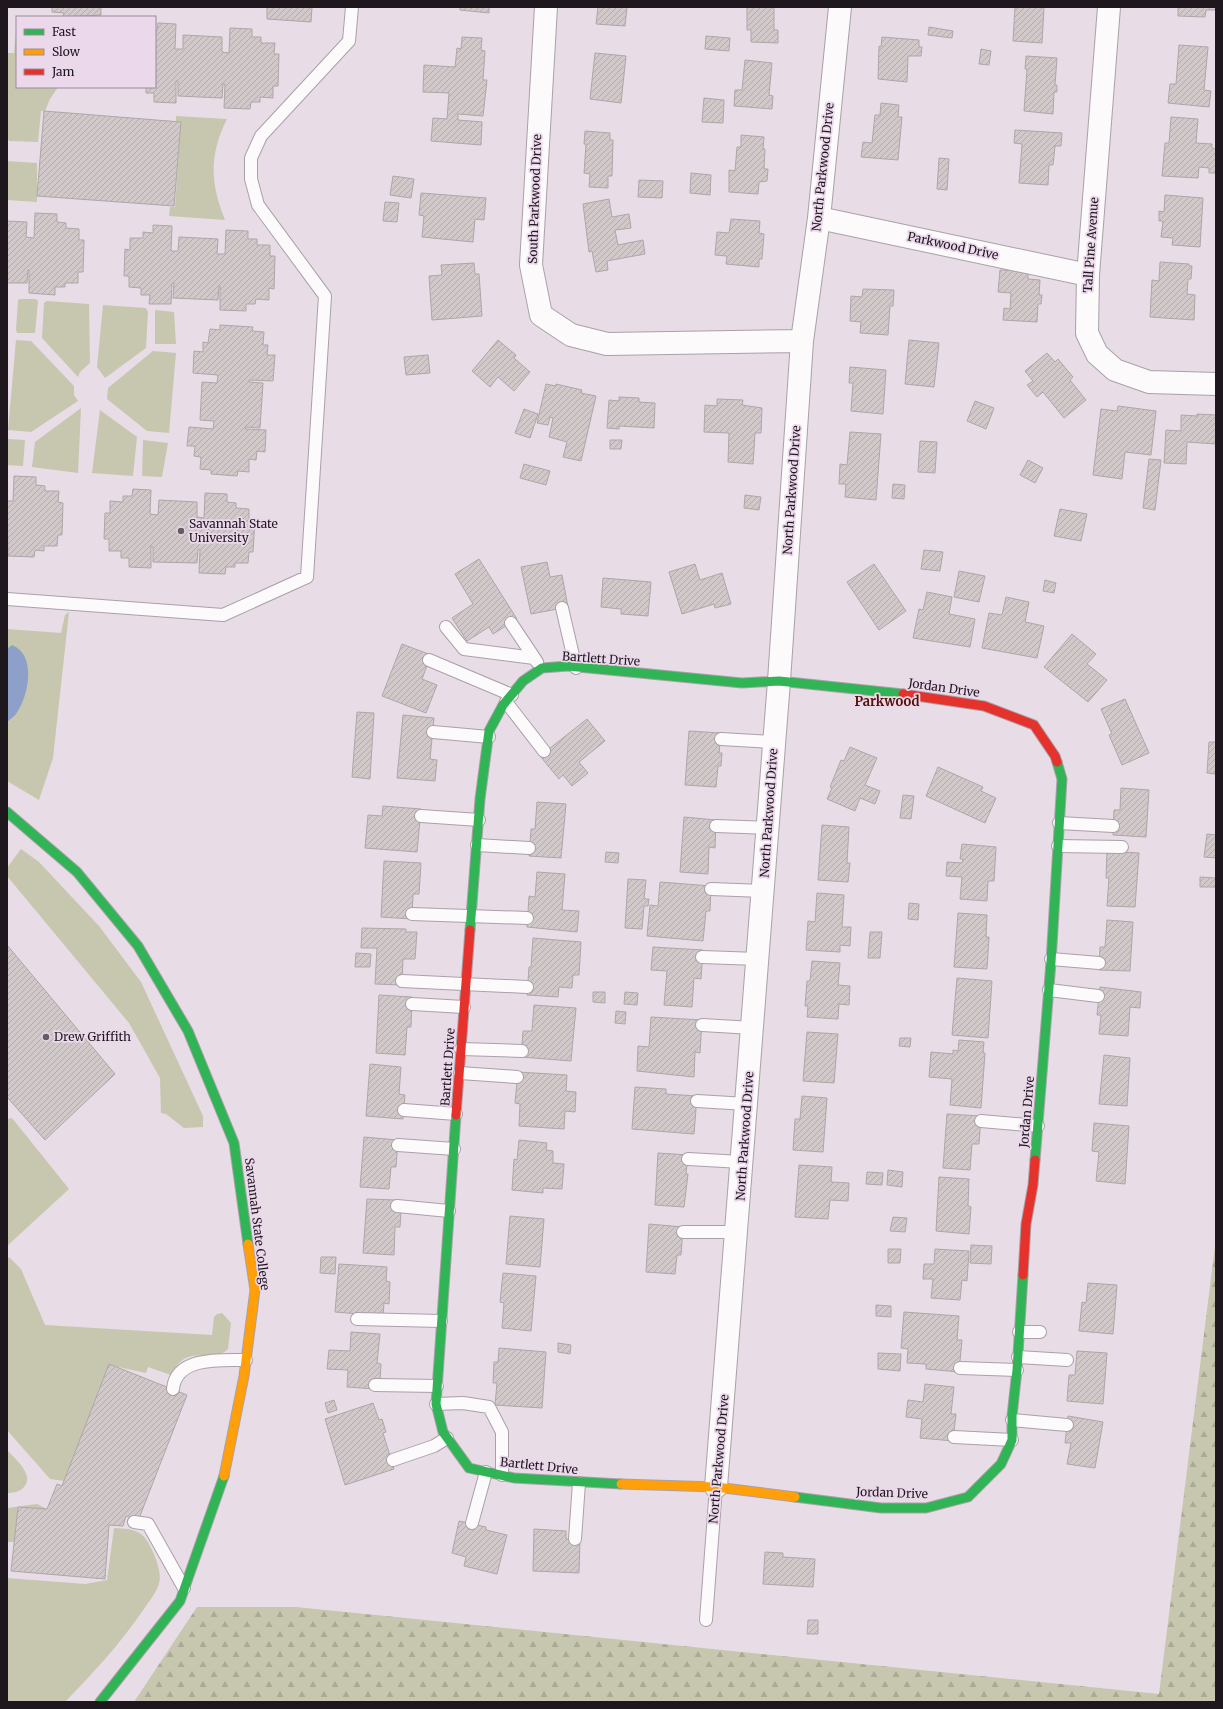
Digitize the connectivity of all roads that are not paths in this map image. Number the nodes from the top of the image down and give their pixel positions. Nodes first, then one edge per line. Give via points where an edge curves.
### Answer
1 (352, 7) edge
2 (546, 7) edge
3 (840, 7) edge
4 (1109, 7) edge
5 (819, 218) junction
6 (1088, 275) junction
7 (802, 341) junction
8 (1216, 384) edge
9 (7, 599) edge
10 (562, 608) dead end
11 (511, 623) dead end
12 (446, 627) dead end
13 (534, 658) junction
14 (429, 660) dead end
15 (542, 668) junction
16 (576, 668) junction
17 (779, 681) junction
18 (509, 698) junction
19 (433, 732) dead end
20 (489, 737) junction
21 (720, 739) dead end
22 (774, 742) junction
23 (544, 751) dead end
24 (7, 812) edge
25 (421, 816) dead end
26 (479, 820) junction
27 (1059, 823) junction
28 (716, 826) dead end
29 (1113, 826) dead end
30 (768, 828) junction
31 (477, 845) junction
32 (1058, 846) junction
33 (1122, 847) dead end
34 (529, 848) dead end
35 (711, 889) dead end
36 (763, 891) junction
37 (412, 914) dead end
38 (472, 915) junction
39 (527, 918) dead end
40 (702, 957) dead end
41 (758, 959) junction
42 (1051, 959) junction
43 (1099, 963) dead end
44 (402, 980) dead end
45 (466, 985) junction
46 (527, 987) dead end
47 (1049, 990) junction
48 (1098, 996) dead end
49 (412, 1004) dead end
50 (464, 1007) junction
51 (702, 1026) dead end
52 (753, 1028) junction
53 (462, 1049) junction
54 (522, 1051) dead end
55 (460, 1073) junction
56 (517, 1077) dead end
57 (697, 1101) dead end
58 (747, 1104) junction
59 (404, 1110) dead end
60 (456, 1114) junction
61 (981, 1121) dead end
62 (1038, 1126) junction
63 (398, 1146) dead end
64 (454, 1149) junction
65 (688, 1159) dead end
66 (742, 1162) junction
67 (397, 1206) dead end
68 (449, 1211) junction
69 (683, 1232) dead end
70 (737, 1232) junction
71 (357, 1319) dead end
72 (441, 1321) junction
73 (1019, 1332) junction
74 (1040, 1332) dead end
75 (1018, 1358) junction
76 (246, 1360) junction
77 (1067, 1360) dead end
78 (960, 1368) dead end
79 (1017, 1370) junction
80 (375, 1385) dead end
81 (437, 1386) junction
82 (173, 1389) dead end
83 (436, 1404) junction
84 (1012, 1420) junction
85 (1067, 1425) dead end
86 (954, 1437) dead end
87 (448, 1438) junction
88 (1012, 1440) junction
89 (393, 1460) dead end
90 (486, 1472) junction
91 (502, 1475) junction
92 (579, 1483) junction
93 (716, 1487) junction
94 (134, 1522) dead end
95 (472, 1523) dead end
96 (574, 1539) dead end
97 (184, 1588) junction
98 (706, 1620) dead end
99 (100, 1702) edge

1 - 9 lane via 349,41 261,136 251,158 251,179 258,205 325,296 307,577 223,616
2 - 7 street, South Parkwood Drive via 531,265 541,315 571,335 607,344
3 - 5 street, North Parkwood Drive
4 - 6 street, Tall Pine Avenue
5 - 6 street, Parkwood Drive
5 - 7 street, North Parkwood Drive
6 - 8 street, Tall Pine Avenue via 1087,333 1097,354 1115,370 1149,382
7 - 17 street, North Parkwood Drive
10 - 16 lane
11 - 13 lane
12 - 13 lane via 464,648
13 - 15 lane
14 - 18 lane
15 - 16 street, Bartlett Drive
15 - 18 street, Bartlett Drive via 523,681
16 - 17 street, Bartlett Drive via 742,682
17 - 22 street, North Parkwood Drive
17 - 27 street, Jordan Drive via 894,693 984,706 1034,725 1055,756 1062,779
18 - 20 street, Bartlett Drive
18 - 23 lane
19 - 20 lane
20 - 26 street, Bartlett Drive
21 - 22 lane
22 - 30 street, North Parkwood Drive
24 - 76 street, Savannah State College via 77,872 138,946 190,1036 234,1143 255,1290
25 - 26 lane
26 - 31 street, Bartlett Drive
27 - 29 lane
27 - 32 street, Jordan Drive
28 - 30 lane
30 - 36 street, North Parkwood Drive
31 - 34 lane
31 - 38 street, Bartlett Drive
32 - 33 lane
32 - 42 street, Jordan Drive
35 - 36 lane
36 - 41 street, North Parkwood Drive
37 - 38 lane
38 - 39 lane
38 - 45 street, Bartlett Drive
40 - 41 lane
41 - 52 street, North Parkwood Drive
42 - 43 lane
42 - 47 street, Jordan Drive
44 - 45 lane
45 - 46 lane
45 - 50 street, Bartlett Drive
47 - 48 lane
47 - 62 street, Jordan Drive
49 - 50 lane
50 - 53 street, Bartlett Drive
51 - 52 lane
52 - 58 street, North Parkwood Drive
53 - 54 lane
53 - 55 street, Bartlett Drive
55 - 56 lane
55 - 60 street, Bartlett Drive
57 - 58 lane
58 - 66 street, North Parkwood Drive
59 - 60 lane
60 - 64 street, Bartlett Drive
61 - 62 lane
62 - 73 street, Jordan Drive via 1033,1185 1026,1224
63 - 64 lane
64 - 68 street, Bartlett Drive
65 - 66 lane
66 - 70 street, North Parkwood Drive
67 - 68 lane
68 - 72 street, Bartlett Drive
69 - 70 lane
70 - 93 street, North Parkwood Drive
71 - 72 lane
72 - 81 street, Bartlett Drive
73 - 74 lane
73 - 75 street, Jordan Drive
75 - 77 lane
75 - 79 street, Jordan Drive
76 - 82 lane via 206,1361 186,1367 177,1378
76 - 97 street, Savannah State College via 223,1482
78 - 79 lane
79 - 84 street, Jordan Drive
80 - 81 lane
81 - 83 street, Bartlett Drive
83 - 87 street, Bartlett Drive via 443,1432
83 - 91 lane via 463,1403 490,1407 502,1432
84 - 85 lane
84 - 88 street, Jordan Drive
86 - 88 lane
87 - 89 lane via 434,1446
87 - 90 street, Bartlett Drive via 469,1468
88 - 93 street, Jordan Drive via 1001,1464 968,1498 926,1508 881,1508
90 - 91 street, Bartlett Drive
90 - 95 lane
91 - 92 street, Bartlett Drive
92 - 93 street, Bartlett Drive
92 - 96 lane
93 - 98 lane, North Parkwood Drive
94 - 97 lane via 148,1524
97 - 99 street, Savannah State College via 180,1601

